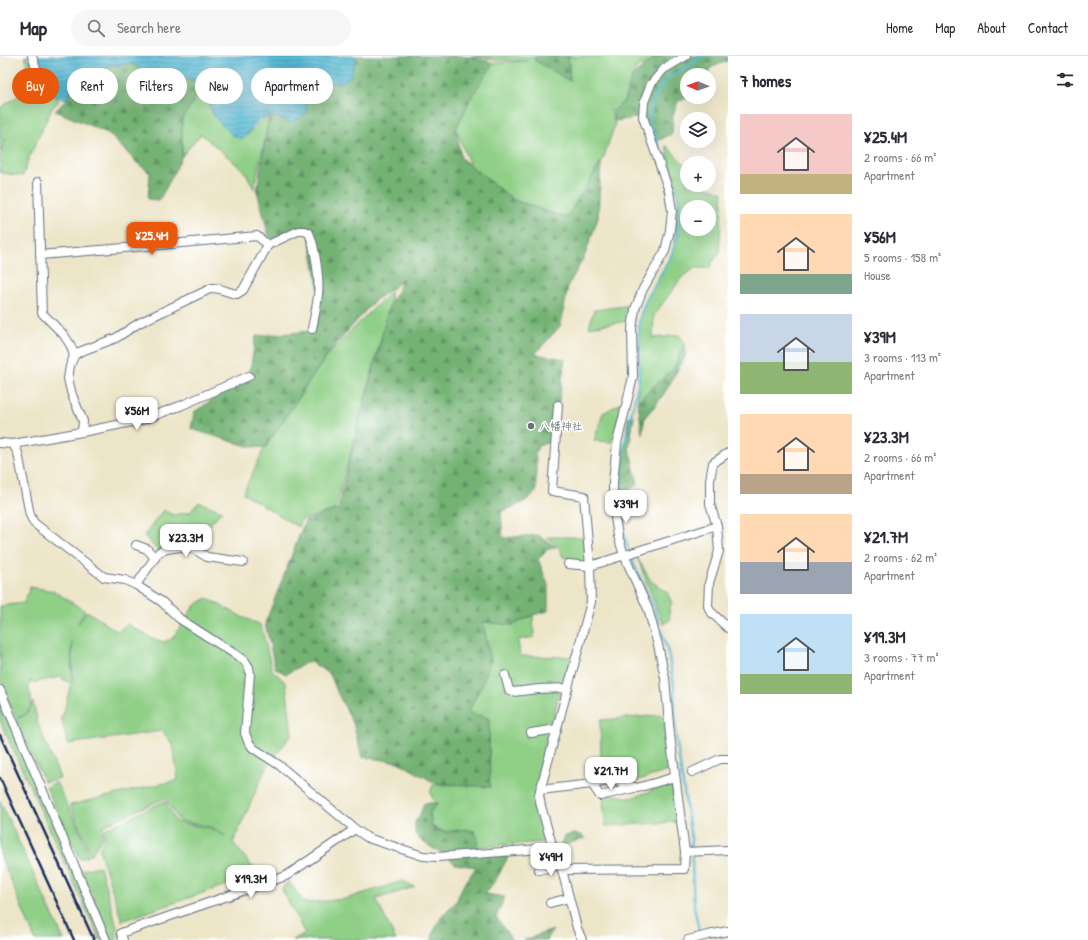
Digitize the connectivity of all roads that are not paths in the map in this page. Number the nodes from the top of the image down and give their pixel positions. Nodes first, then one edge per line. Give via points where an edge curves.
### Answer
1 (32, 56) edge
2 (686, 56) edge
3 (36, 68) edge
4 (38, 182) dead end
5 (268, 245) junction
6 (40, 255) junction
7 (312, 329) dead end
8 (74, 356) junction
9 (249, 376) dead end
10 (558, 405) dead end
11 (82, 432) junction
12 (0, 443) edge
13 (13, 444) junction
14 (728, 453) edge
15 (717, 526) junction
16 (136, 545) dead end
17 (624, 555) junction
18 (155, 558) junction
19 (243, 562) dead end
20 (568, 564) dead end
21 (590, 566) junction
22 (136, 585) junction
23 (728, 628) edge
24 (505, 675) dead end
25 (568, 688) junction
26 (0, 690) edge
27 (557, 728) junction
28 (530, 733) dead end
29 (728, 759) edge
30 (692, 772) dead end
31 (675, 777) junction
32 (592, 784) junction
33 (635, 788) junction
34 (540, 790) junction
35 (355, 829) junction
36 (554, 848) junction
37 (728, 850) edge
38 (685, 852) junction
39 (561, 868) junction
40 (539, 870) dead end
41 (569, 898) junction
42 (550, 903) dead end
43 (728, 931) edge
44 (692, 939) edge
45 (106, 940) edge
46 (122, 940) edge
47 (582, 940) edge

1 - 3 street
2 - 17 street via 664,70 651,84 644,102 644,117 669,191 672,211 664,251 643,289 635,309 632,328 633,377 617,443 613,482 613,505
4 - 6 street
5 - 6 street via 257,236
5 - 7 street via 298,231 309,233 313,240 319,294
5 - 8 street via 243,290 237,294 212,288 138,324 116,338
6 - 8 street via 42,312 64,335
8 - 11 street via 68,379 83,421
9 - 11 street via 142,420
10 - 21 street via 552,491 584,496
11 - 13 street
12 - 13 street
13 - 22 street via 18,453 30,515 34,523 104,577 125,580
14 - 15 street via 713,463 710,480 710,504
15 - 17 street
15 - 23 street via 719,551 709,583 708,606
16 - 18 street via 147,549
17 - 21 street
17 - 31 street via 648,609 658,645 665,678
18 - 19 street via 159,552 180,547 192,548 207,556
18 - 22 street
20 - 21 street
21 - 25 street via 590,602
22 - 35 street via 180,618 244,660 250,674 245,733 248,741 253,748 279,765
24 - 25 street via 509,690 513,692 539,688
25 - 27 street
26 - 45 street
27 - 28 street
27 - 34 street
29 - 30 street via 720,759
31 - 33 street
31 - 38 street
32 - 33 street via 614,780
32 - 33 street via 600,796
32 - 34 street
34 - 36 street via 541,806
35 - 36 street via 368,838 423,856
35 - 46 street via 286,876 121,933
36 - 39 street
37 - 38 street
38 - 39 street via 684,868
39 - 40 street
39 - 41 street
41 - 42 street
41 - 47 street
43 - 44 street

